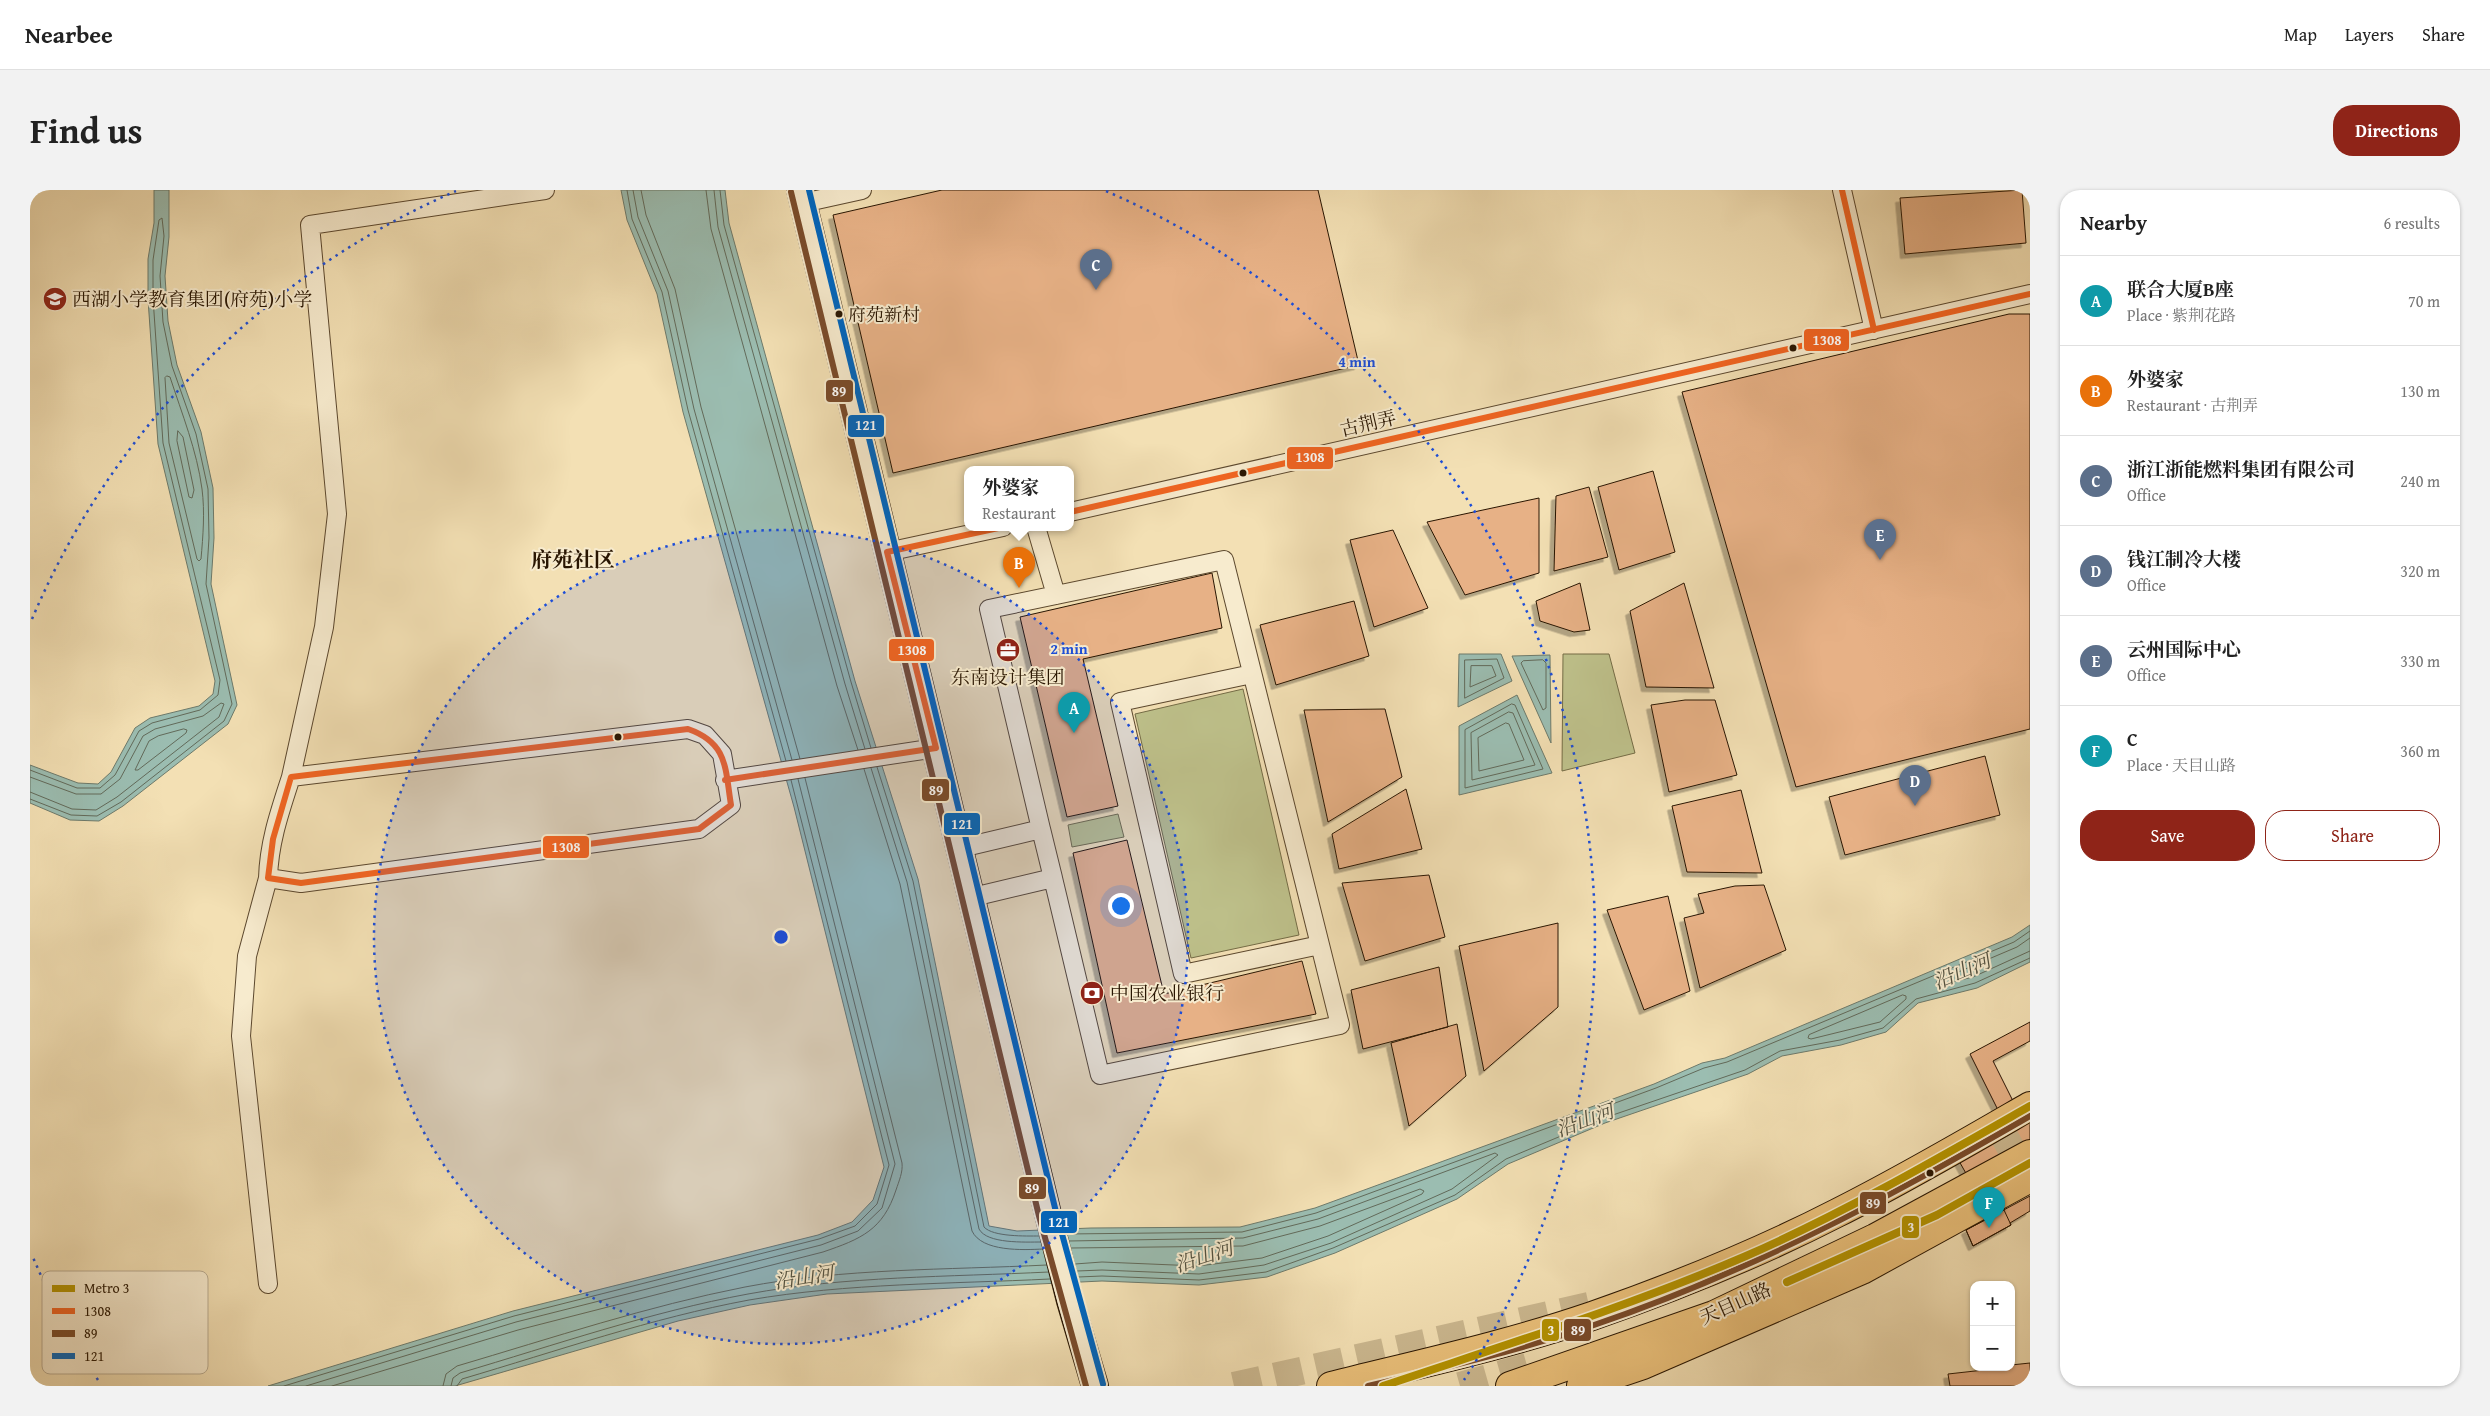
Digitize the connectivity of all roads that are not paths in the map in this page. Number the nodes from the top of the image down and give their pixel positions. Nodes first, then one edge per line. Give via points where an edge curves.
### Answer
1 (545, 190) edge
2 (862, 190) edge
3 (1842, 190) edge
4 (802, 197) edge
5 (2030, 294) edge
6 (1874, 330) junction
7 (1074, 511) edge
8 (984, 531) edge
9 (1037, 531) edge
10 (886, 552) junction
11 (1056, 595) junction
12 (1252, 674) junction
13 (936, 748) junction
14 (291, 777) junction
15 (725, 780) junction
16 (1041, 829) junction
17 (961, 848) junction
18 (268, 878) junction
19 (1053, 878) junction
20 (973, 897) junction
21 (1320, 945) junction
22 (2030, 1106) edge
23 (2030, 1154) edge
24 (2030, 1178) edge
25 (268, 1284) dead end
26 (1603, 1354) junction
27 (1660, 1358) junction
28 (1095, 1386) edge
29 (1331, 1386) edge
30 (1510, 1386) edge
31 (1581, 1386) edge

1 - 14 street via 310,225 337,514 324,627
2 - 4 street
3 - 6 street
4 - 10 street
5 - 6 street, 古荆弄
6 - 7 street, 古荆弄
8 - 10 street
9 - 11 street
10 - 13 street
11 - 12 street via 1224,560
11 - 16 street via 989,609
12 - 21 street
12 - 21 street via 1120,702 1183,974
13 - 15 street
13 - 17 street
14 - 15 street via 688,730 706,734 722,754
14 - 18 street via 277,819
15 - 18 street via 731,805 699,829 301,883
16 - 17 street
16 - 19 street
17 - 20 street
18 - 25 street via 247,956 241,1036
19 - 20 street
19 - 21 street via 1100,1075 1340,1025
20 - 28 street via 1048,1214
22 - 29 main road, 天目山路 via 1924,1168 1836,1214 1731,1262 1592,1315 1518,1339
23 - 26 main road, 天目山路 via 1875,1238 1714,1315
24 - 27 main road via 1862,1270
26 - 27 main road
26 - 30 main road, 天目山路
27 - 31 main road

